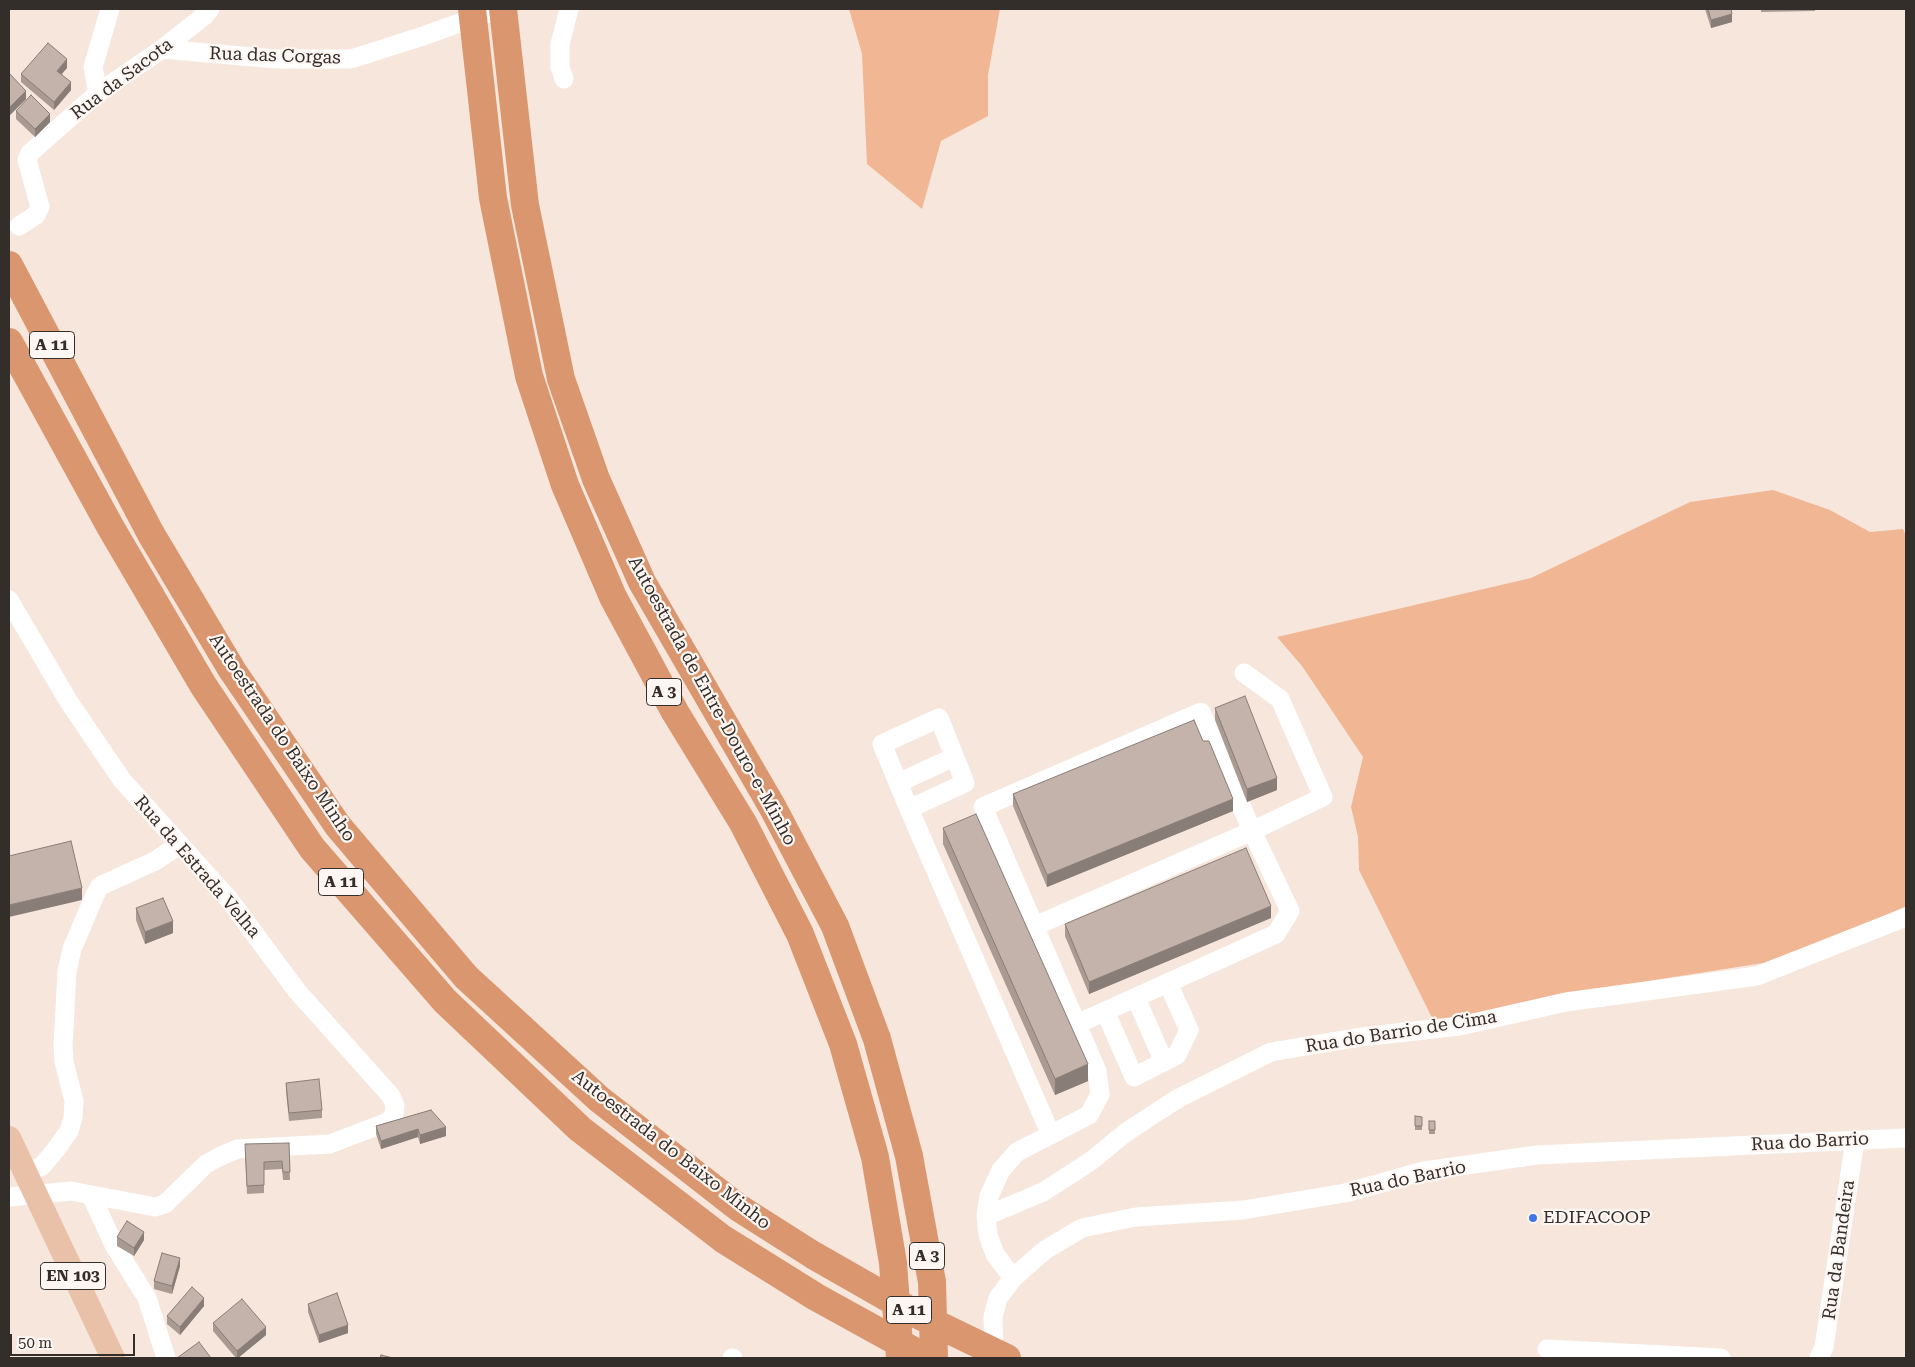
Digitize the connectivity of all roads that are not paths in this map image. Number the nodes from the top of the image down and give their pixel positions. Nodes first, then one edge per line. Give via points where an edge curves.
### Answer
1 (110, 9) edge
2 (210, 9) edge
3 (472, 9) edge
4 (499, 9) edge
5 (503, 9) edge
6 (569, 9) edge
7 (162, 49) junction
8 (564, 79) dead end
9 (98, 93) junction
10 (19, 226) dead end
11 (9, 265) edge
12 (9, 342) edge
13 (9, 600) edge
14 (1244, 673) dead end
15 (954, 757) junction
16 (898, 783) junction
17 (909, 808) junction
18 (1252, 831) junction
19 (179, 846) junction
20 (1906, 917) edge
21 (1035, 926) junction
22 (1168, 982) junction
23 (1136, 998) junction
24 (1105, 1011) junction
25 (1077, 1024) junction
26 (1164, 1062) junction
27 (1051, 1135) junction
28 (9, 1138) edge
29 (1906, 1138) edge
30 (1855, 1140) junction
31 (22, 1176) edge
32 (91, 1195) junction
33 (9, 1197) edge
34 (986, 1216) junction
35 (1013, 1278) junction
36 (1547, 1349) dead end
37 (113, 1358) edge
38 (166, 1358) edge
39 (900, 1358) edge
40 (926, 1358) edge
41 (934, 1358) edge
42 (994, 1358) edge
43 (1007, 1358) edge
44 (1721, 1358) edge
45 (1819, 1358) edge

1 - 9 street via 93,67
2 - 7 street, Rua da Sacota
3 - 39 highway, Autoestrada de Entre-Douro-e-Minho / A 3 via 493,198 529,376 565,485 614,597 675,712 748,832 800,934 843,1044 875,1157 893,1263
4 - 7 street, Rua das Corgas via 352,59 276,59
5 - 41 highway, Autoestrada de Entre-Douro-e-Minho / A 3 via 525,205 561,379 596,479 642,582 773,808 835,926 877,1039 909,1156 932,1282
6 - 8 street via 559,50
7 - 9 street, Rua da Sacota
9 - 10 street, Rua da Sacota via 30,153 27,160 40,207 36,215
11 - 43 highway, Autoestrada do Baixo Minho / A 11 via 151,534 232,670 338,826 466,977 599,1100 739,1208 918,1315
12 - 40 highway, Autoestrada do Baixo Minho / A 11 via 202,685 312,848 445,1001 580,1129 723,1239 816,1297
13 - 19 street, Rua da Estrada Velha via 69,702 122,780
14 - 18 street via 1280,698 1323,797
15 - 16 street
15 - 16 street via 939,718 890,740 882,744
15 - 17 street via 965,783
16 - 17 street
17 - 27 street
18 - 21 street
18 - 21 street via 1201,712 983,807
18 - 22 street via 1290,911 1276,934
19 - 31 street via 155,861 100,886 95,895 72,949 67,971 63,1046 74,1101 73,1118 69,1131 42,1166
19 - 32 street, Rua da Estrada Velha via 228,898 297,991 391,1096 395,1104 394,1114 390,1121 330,1144 237,1149 206,1164 165,1204 155,1207
20 - 34 street, Rua do Barrio de Cima via 1757,976 1566,1002 1460,1026 1361,1037 1271,1052 1177,1099 1125,1132 1091,1161 1043,1192
21 - 25 street
22 - 23 street
22 - 26 street via 1189,1030 1177,1055
23 - 24 street
23 - 26 street
24 - 25 street
24 - 26 street via 1134,1078
25 - 27 street via 1097,1071 1100,1094 1089,1115
27 - 34 street via 1017,1152 1001,1170 989,1196
28 - 31 main road, EN 103
29 - 30 street, Rua do Barrio
30 - 35 street, Rua do Barrio via 1537,1155 1424,1171 1345,1193 1243,1210 1136,1218 1082,1228 1045,1250
30 - 45 street, Rua da Bandeira via 1824,1347
31 - 32 street
31 - 33 street
31 - 37 main road, EN 103
32 - 38 street via 114,1245 147,1298
34 - 35 street via 995,1254
35 - 42 street, Rua do Barrio via 998,1298 993,1317
36 - 44 street

